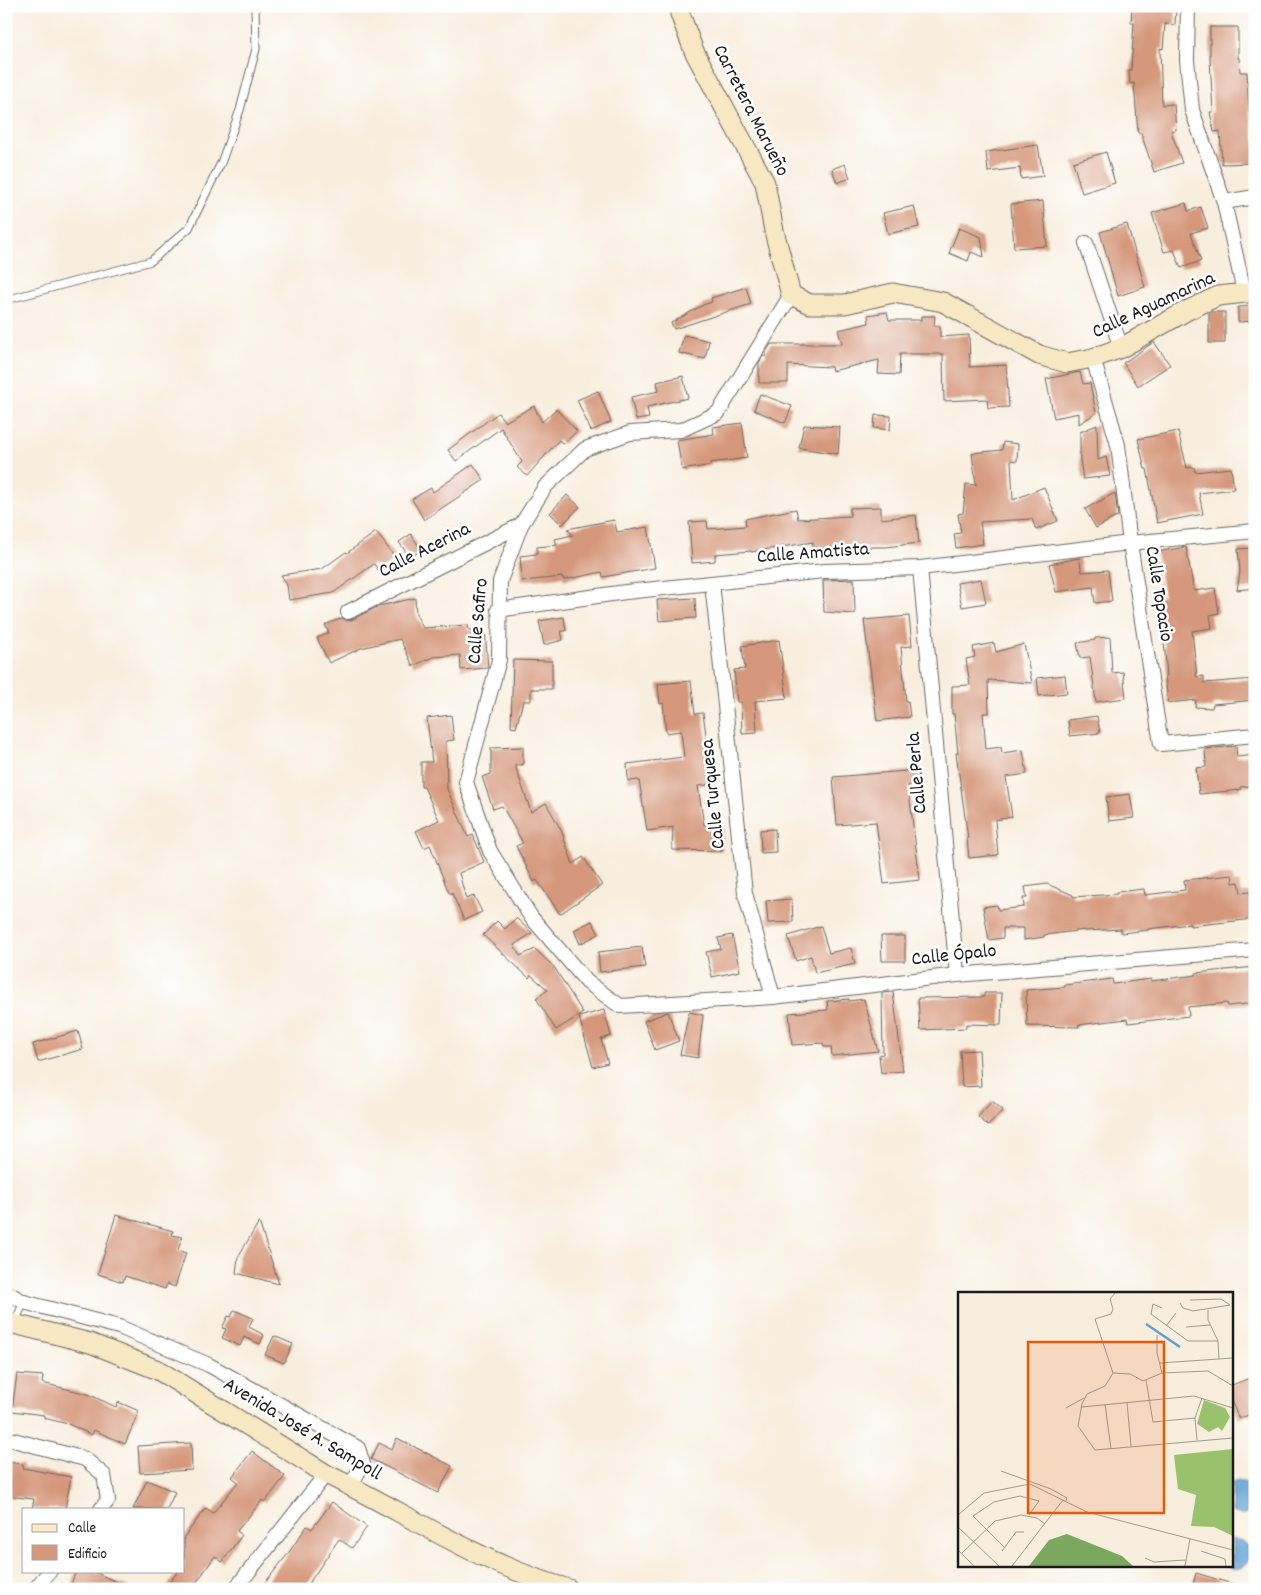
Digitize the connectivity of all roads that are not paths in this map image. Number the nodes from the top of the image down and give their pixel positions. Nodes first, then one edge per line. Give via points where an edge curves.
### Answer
1 (255, 6) edge
2 (680, 6) edge
3 (1188, 6) edge
4 (1255, 197) edge
5 (1224, 202) junction
6 (1086, 243) dead end
7 (1250, 292) edge
8 (790, 295) junction
9 (6, 300) edge
10 (1122, 348) junction
11 (1093, 358) junction
12 (521, 525) junction
13 (1255, 530) edge
14 (1130, 543) junction
15 (920, 568) junction
16 (712, 582) junction
17 (498, 610) junction
18 (348, 612) dead end
19 (1255, 735) edge
20 (1255, 950) edge
21 (957, 975) junction
22 (773, 997) junction
23 (658, 1004) joint
24 (6, 1292) edge
25 (24, 1302) junction
26 (10, 1324) edge
27 (6, 1438) edge
28 (326, 1474) junction
29 (350, 1486) junction
30 (102, 1508) edge
31 (49, 1572) edge
32 (35, 1589) edge
33 (235, 1589) edge
34 (569, 1589) edge

1 - 9 lane via 256,48 240,110 221,163 189,228 151,261
2 - 8 street, Carretera Marueño via 694,51 765,183
3 - 5 street via 1187,60 1192,110
4 - 5 street
5 - 7 street
6 - 10 street
7 - 10 street, Calle Aguamarina via 1218,296
8 - 11 street, Calle Aguamarina via 810,304 845,304 893,293 943,302 1039,355 1067,363
8 - 12 street, Calle Safiro via 718,413 681,430 630,433 585,449 546,487
10 - 11 street, Calle Aguamarina
11 - 14 street, Calle Topacio via 1118,445
12 - 17 street, Calle Safiro via 500,581
12 - 18 street, Calle Acerina
13 - 14 street, Calle Amatista
14 - 15 street, Calle Amatista
14 - 19 street, Calle Topacio via 1161,744
15 - 16 street, Calle Amatista via 824,571
15 - 21 street, Calle Perla
16 - 17 street, Calle Amatista
16 - 22 street, Calle Turquesa via 745,894
17 - 23 street, Calle Safiro via 499,660 466,782 490,851 532,918 587,982 620,1006
20 - 21 street, Calle Ópalo
21 - 22 street, Calle Ópalo
22 - 23 street, Calle Ópalo
24 - 25 street
25 - 26 lane
25 - 29 street via 119,1327 209,1365 358,1448 363,1464
26 - 28 street, Avenida José A. Sampoll via 90,1343 158,1370
27 - 30 street via 85,1459 104,1475 108,1500
28 - 29 street, Avenida José A. Sampoll
28 - 33 street
29 - 34 street, Avenida José A. Sampoll via 499,1565
31 - 32 street

